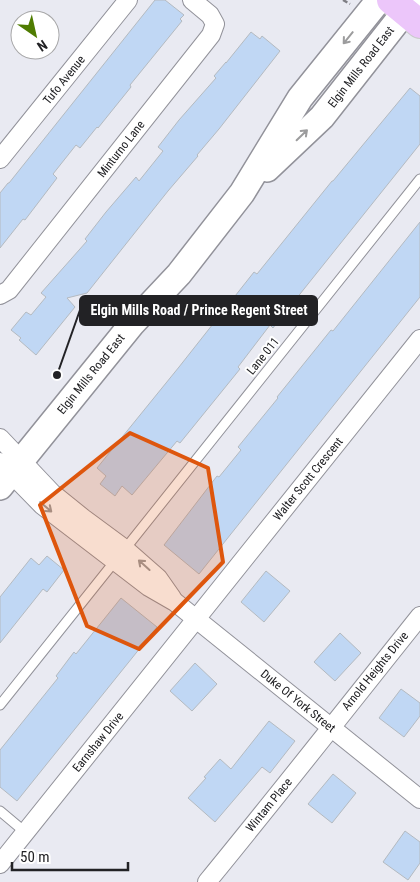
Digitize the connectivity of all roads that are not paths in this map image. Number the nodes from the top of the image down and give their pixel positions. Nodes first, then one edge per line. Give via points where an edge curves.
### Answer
1 (128, 0) edge
2 (192, 0) edge
3 (379, 0) edge
4 (408, 9) edge
5 (0, 159) edge
6 (420, 180) edge
7 (242, 193) junction
8 (0, 295) edge
9 (420, 339) edge
10 (0, 438) edge
11 (8, 471) edge
12 (120, 555) junction
13 (420, 616) edge
14 (196, 619) junction
15 (0, 705) edge
16 (331, 727) junction
17 (420, 799) edge
18 (0, 812) edge
19 (25, 832) junction
20 (0, 864) edge
21 (207, 882) edge

1 - 5 street, Tufo Avenue
2 - 8 street, Minturno Lane via 210,15 214,24 211,35 9,290
3 -> 7 main road, Elgin Mills Road East via 300,98
7 -> 4 main road, Elgin Mills Road East via 322,117
6 - 12 lane, Lane 011
7 - 11 main road, Elgin Mills Road East via 179,274 132,324
9 - 14 street, Walter Scott Crescent
10 - 11 street, Duke Of York Street
11 - 12 street, Duke Of York Street via 52,493
12 - 14 street, Duke Of York Street via 149,588 175,602
12 - 15 lane, Lane 011
13 - 16 street, Arnold Heights Drive
14 - 16 street, Duke Of York Street
14 - 19 street, Earnshaw Drive
16 - 17 street, Duke Of York Street
16 - 21 street, Wintam Place
18 - 19 lane
19 - 20 street, Earnshaw Drive

